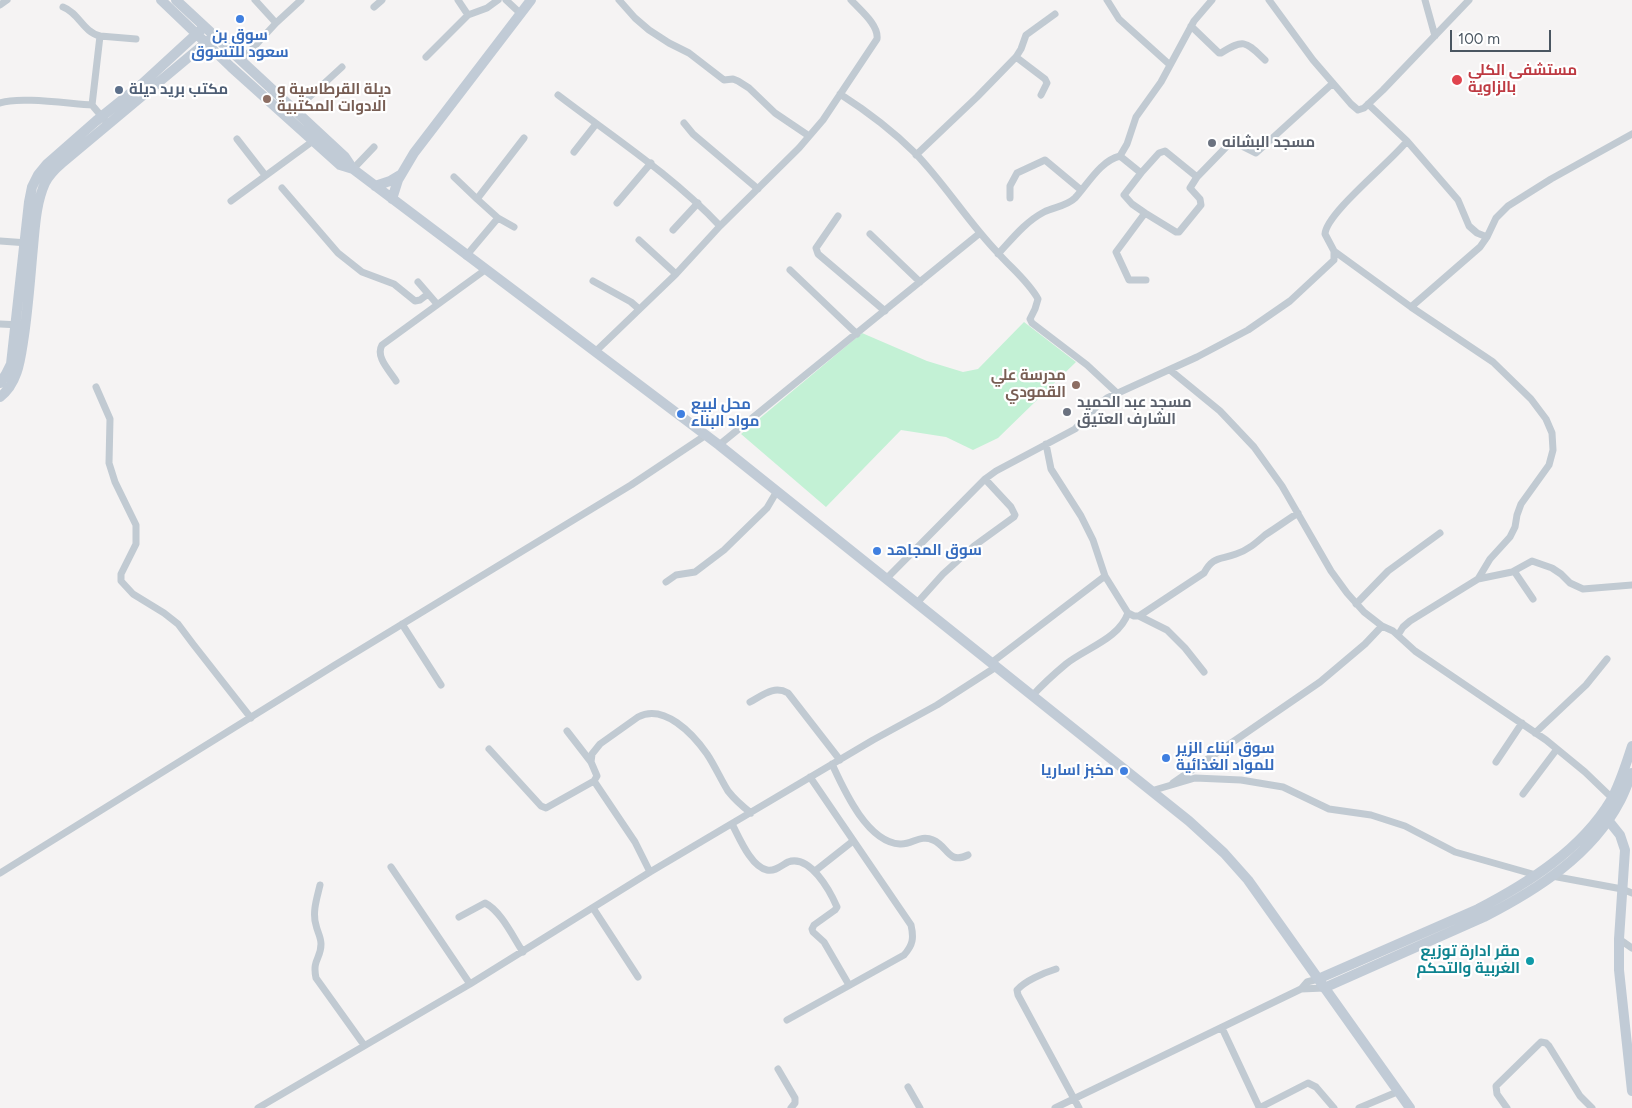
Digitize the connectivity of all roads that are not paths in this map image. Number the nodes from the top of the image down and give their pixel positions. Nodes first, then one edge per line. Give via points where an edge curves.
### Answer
1 (7, 0) edge
2 (162, 0) edge
3 (176, 0) edge
4 (255, 0) edge
5 (301, 0) edge
6 (382, 0) edge
7 (458, 0) edge
8 (498, 0) edge
9 (506, 0) edge
10 (531, 0) edge
11 (619, 0) edge
12 (852, 0) edge
13 (1107, 0) edge
14 (1212, 0) edge
15 (1269, 0) edge
16 (1425, 0) edge
17 (1469, 0) edge
18 (0, 5) edge
19 (63, 7) dead end
20 (374, 7) dead end
21 (521, 14) junction
22 (1055, 14) dead end
23 (468, 15) junction
24 (276, 23) junction
25 (1191, 26) junction
26 (204, 27) junction
27 (196, 34) junction
28 (100, 36) junction
29 (214, 36) junction
30 (1435, 36) junction
31 (136, 39) dead end
32 (206, 43) junction
33 (426, 57) dead end
34 (1016, 57) junction
35 (1265, 60) dead end
36 (241, 61) junction
37 (1170, 65) junction
38 (342, 67) dead end
39 (1332, 83) junction
40 (840, 94) junction
41 (558, 95) dead end
42 (1041, 95) dead end
43 (0, 103) edge
44 (1368, 104) junction
45 (92, 105) junction
46 (294, 111) junction
47 (105, 120) junction
48 (684, 123) dead end
49 (596, 124) junction
50 (1632, 134) edge
51 (809, 136) junction
52 (524, 138) dead end
53 (237, 139) dead end
54 (1407, 140) junction
55 (313, 141) junction
56 (374, 147) dead end
57 (574, 152) dead end
58 (916, 155) junction
59 (1120, 156) junction
60 (650, 163) junction
61 (353, 169) junction
62 (1141, 173) junction
63 (265, 175) junction
64 (400, 176) junction
65 (454, 177) dead end
66 (1197, 177) junction
67 (375, 186) junction
68 (282, 188) dead end
69 (758, 189) junction
70 (1082, 190) junction
71 (1010, 198) dead end
72 (392, 199) junction
73 (477, 199) junction
74 (231, 201) dead end
75 (698, 202) junction
76 (617, 203) dead end
77 (1145, 213) junction
78 (838, 216) dead end
79 (498, 218) junction
80 (720, 226) junction
81 (514, 227) dead end
82 (673, 230) dead end
83 (980, 233) junction
84 (870, 234) dead end
85 (1487, 237) junction
86 (639, 240) dead end
87 (0, 241) edge
88 (28, 243) junction
89 (0, 248) edge
90 (1334, 251) junction
91 (998, 254) junction
92 (466, 256) junction
93 (484, 270) junction
94 (790, 270) dead end
95 (676, 274) junction
96 (593, 280) dead end
97 (1146, 280) dead end
98 (418, 282) dead end
99 (920, 282) junction
100 (428, 294) junction
101 (437, 304) junction
102 (1411, 307) junction
103 (639, 309) junction
104 (885, 311) junction
105 (0, 324) edge
106 (15, 325) junction
107 (26, 326) junction
108 (857, 334) junction
109 (595, 352) junction
110 (1170, 370) junction
111 (396, 382) dead end
112 (0, 383) edge
113 (96, 388) dead end
114 (1117, 393) junction
115 (0, 397) edge
116 (706, 435) junction
117 (1046, 444) junction
118 (719, 445) junction
119 (985, 479) junction
120 (777, 491) junction
121 (1298, 513) junction
122 (1440, 533) dead end
123 (1514, 571) junction
124 (1105, 576) junction
125 (887, 578) junction
126 (1478, 579) junction
127 (666, 582) dead end
128 (1632, 584) edge
129 (1533, 598) dead end
130 (917, 603) junction
131 (1356, 604) junction
132 (1128, 613) junction
133 (1139, 616) junction
134 (402, 624) junction
135 (1382, 626) junction
136 (1398, 635) junction
137 (1607, 659) dead end
138 (994, 665) junction
139 (1204, 672) dead end
140 (441, 685) dead end
141 (1032, 696) junction
142 (750, 702) dead end
143 (251, 718) junction
144 (1522, 724) junction
145 (567, 731) dead end
146 (1535, 732) junction
147 (1632, 746) edge
148 (489, 749) dead end
149 (1557, 749) junction
150 (840, 760) junction
151 (590, 762) junction
152 (1496, 762) dead end
153 (832, 764) junction
154 (1632, 773) edge
155 (810, 777) junction
156 (594, 781) junction
157 (1168, 786) junction
158 (1152, 791) junction
159 (1617, 793) junction
160 (1523, 794) dead end
161 (751, 813) junction
162 (1605, 816) junction
163 (732, 824) junction
164 (853, 840) junction
165 (968, 855) dead end
166 (391, 866) dead end
167 (815, 871) junction
168 (650, 872) junction
169 (0, 874) edge
170 (1536, 875) junction
171 (1552, 876) junction
172 (320, 885) dead end
173 (1627, 891) edge
174 (593, 908) junction
175 (459, 917) dead end
176 (1619, 940) junction
177 (1632, 948) edge
178 (523, 952) junction
179 (1056, 969) dead end
180 (638, 977) dead end
181 (1318, 978) junction
182 (470, 984) junction
183 (849, 985) junction
184 (1324, 988) junction
185 (1301, 989) junction
186 (786, 1020) dead end
187 (1222, 1028) junction
188 (364, 1046) junction
189 (778, 1069) dead end
190 (908, 1087) dead end
191 (1632, 1091) edge
192 (1398, 1092) junction
193 (1074, 1098) junction
194 (263, 1107) edge
195 (1059, 1107) edge
196 (791, 1108) edge
197 (920, 1108) edge
198 (1079, 1108) edge
199 (1259, 1108) edge
200 (1334, 1108) edge
201 (1359, 1108) edge
202 (1410, 1108) edge
203 (1507, 1108) edge
204 (1592, 1108) edge

1 - 18 street
2 - 27 main road
3 - 26 main road
4 - 24 street
5 - 24 street
6 - 20 street
7 - 23 street
8 - 23 street via 488,8
9 - 21 street
10 - 21 main road
11 - 51 street via 659,38 689,52 724,80 738,80 775,113
12 - 40 street via 873,24 878,36
13 - 37 street via 1119,19
14 - 25 street
15 - 39 street
16 - 30 street
17 - 30 street
19 - 28 street via 75,14 92,34
21 - 64 main road via 414,153
22 - 34 street via 1026,35
23 - 33 street
24 - 36 street
25 - 35 street via 1221,53 1242,43
25 - 37 street
26 - 27 main road
26 - 29 main road
27 - 32 main road
27 - 47 main road
28 - 31 street
28 - 45 street
29 - 32 main road
29 - 36 main road
30 - 44 street
32 - 47 main road
32 - 55 main road
34 - 42 street via 1045,79 1047,83
34 - 58 street
36 - 46 main road
37 - 59 street via 1134,120
38 - 46 street
39 - 44 street via 1355,109
39 - 66 street via 1256,153 1232,141
40 - 51 street
40 - 58 street via 892,131
41 - 49 street
43 - 45 street via 31,101
44 - 54 street
45 - 47 street
46 - 61 main road via 345,157
47 - 88 main road via 47,164 38,175 32,187
48 - 69 street
49 - 57 street
49 - 60 street
50 - 85 street via 1508,206 1496,218
51 - 69 street
52 - 73 street
53 - 63 street
54 - 85 street via 1458,200 1469,226
54 - 90 street via 1328,223 1325,234
55 - 61 main road via 340,165
55 - 63 street
56 - 61 street
58 - 83 street
59 - 62 street
59 - 70 street via 1105,164
60 - 75 street
60 - 76 street
61 - 67 main road
62 - 66 street via 1163,151
62 - 77 street via 1124,195
63 - 74 street
64 - 67 main road
64 - 72 main road
65 - 73 street
66 - 77 street via 1190,188 1201,205 1178,232
67 - 72 main road
68 - 100 street via 338,253 362,272 394,284 415,301
69 - 80 street
70 - 71 street via 1045,160 1017,173 1010,186
70 - 91 street via 1069,202 1029,222
72 - 92 main road
73 - 79 street
75 - 80 street
75 - 82 street
77 - 97 street via 1116,252 1129,280
78 - 104 street via 816,248 818,254
79 - 81 street
79 - 92 street
80 - 95 street
83 - 91 street
83 - 99 street
84 - 99 street
85 - 102 street via 1480,247
86 - 95 street
87 - 88 street
87 - 89 street
88 - 106 main road
88 - 107 main road
90 - 102 street
90 - 110 street via 1333,262 1276,311 1223,344
91 - 114 street via 1038,297 1030,319 1032,323 1087,365
92 - 93 main road
93 - 101 street
93 - 109 main road
94 - 108 street
95 - 103 street
96 - 103 street
98 - 100 street
99 - 104 street
100 - 101 street
101 - 111 street via 381,347 380,356
102 - 126 street via 1501,369 1546,418 1552,434 1553,450 1549,465 1521,504 1510,537 1490,559
103 - 109 street
104 - 108 street
105 - 106 street
106 - 107 street
106 - 112 main road via 11,364
107 - 115 main road via 20,365
108 - 118 street
109 - 116 main road
110 - 114 street
110 - 121 street via 1220,410 1243,434 1273,472
113 - 143 street via 110,419 109,463 136,525 136,544 121,574 121,581 134,594 178,624
114 - 117 street via 1098,405 1075,429
116 - 118 main road
116 - 134 street via 631,485
117 - 119 street
117 - 124 street via 1050,469 1081,516
118 - 120 main road
119 - 125 street
119 - 130 street via 1010,507 1014,518 974,546
120 - 125 main road
120 - 127 street via 767,508 724,550 695,572 676,575
121 - 131 street via 1331,571
121 - 133 street via 1254,546 1214,560 1204,573
122 - 131 street via 1388,571
123 - 126 street
123 - 128 street via 1535,561 1552,568 1583,589
123 - 129 street
124 - 132 street
124 - 138 street
125 - 130 main road
126 - 136 street via 1410,621
130 - 138 main road
131 - 135 street
132 - 133 street
132 - 141 street via 1115,632 1068,663
133 - 139 street via 1167,630
134 - 140 street
134 - 143 street
135 - 136 street
135 - 157 street via 1320,682
136 - 144 street via 1415,651
137 - 146 street via 1586,685
138 - 141 main road
138 - 150 street via 937,705
141 - 158 main road
142 - 150 street via 771,690 778,689 788,694
143 - 169 street
144 - 146 street
144 - 152 street
145 - 151 street
146 - 149 street
147 - 159 main road
148 - 156 street via 544,808
149 - 159 street
149 - 160 street
150 - 153 street
151 - 156 street via 597,774
151 - 161 street via 600,744 638,717 652,713 662,715 682,726 699,744 733,797
153 - 155 street
153 - 165 street via 866,824 881,838 902,844 920,838 932,839 956,858
154 - 159 main road
155 - 161 street
155 - 164 street
156 - 168 street via 635,842
157 - 158 street
157 - 170 street via 1195,778 1241,780 1283,787 1329,809 1371,815 1405,826 1455,852
158 - 181 main road via 1213,843 1248,880
159 - 162 main road
161 - 163 street
162 - 170 main road
162 - 171 main road via 1584,849
162 - 173 main road via 1624,845
163 - 167 street via 754,862 761,867 773,870 793,862
163 - 168 street
164 - 167 street
164 - 183 street via 911,925 913,934 911,947 904,955
166 - 182 street
167 - 183 street via 837,907 812,929 824,942
168 - 174 street
170 - 181 main road via 1478,910
171 - 173 street
171 - 184 main road via 1484,917
172 - 188 street via 314,914 321,942 314,969 316,978
173 - 176 main road
174 - 178 street
174 - 180 street
175 - 178 street via 485,903 489,905
176 - 177 street
176 - 191 main road via 1620,983
178 - 182 street
179 - 193 street via 1017,990
181 - 184 main road
181 - 185 street
182 - 188 street
183 - 186 street
184 - 185 street
184 - 192 main road
185 - 187 street
187 - 193 street
187 - 199 street
188 - 194 street
189 - 196 street via 795,1098
190 - 197 street
192 - 201 street
192 - 202 main road
193 - 195 street
193 - 198 street
199 - 200 street via 1308,1083 1316,1087
203 - 204 street via 1496,1094 1496,1086 1541,1042 1549,1046 1580,1096

